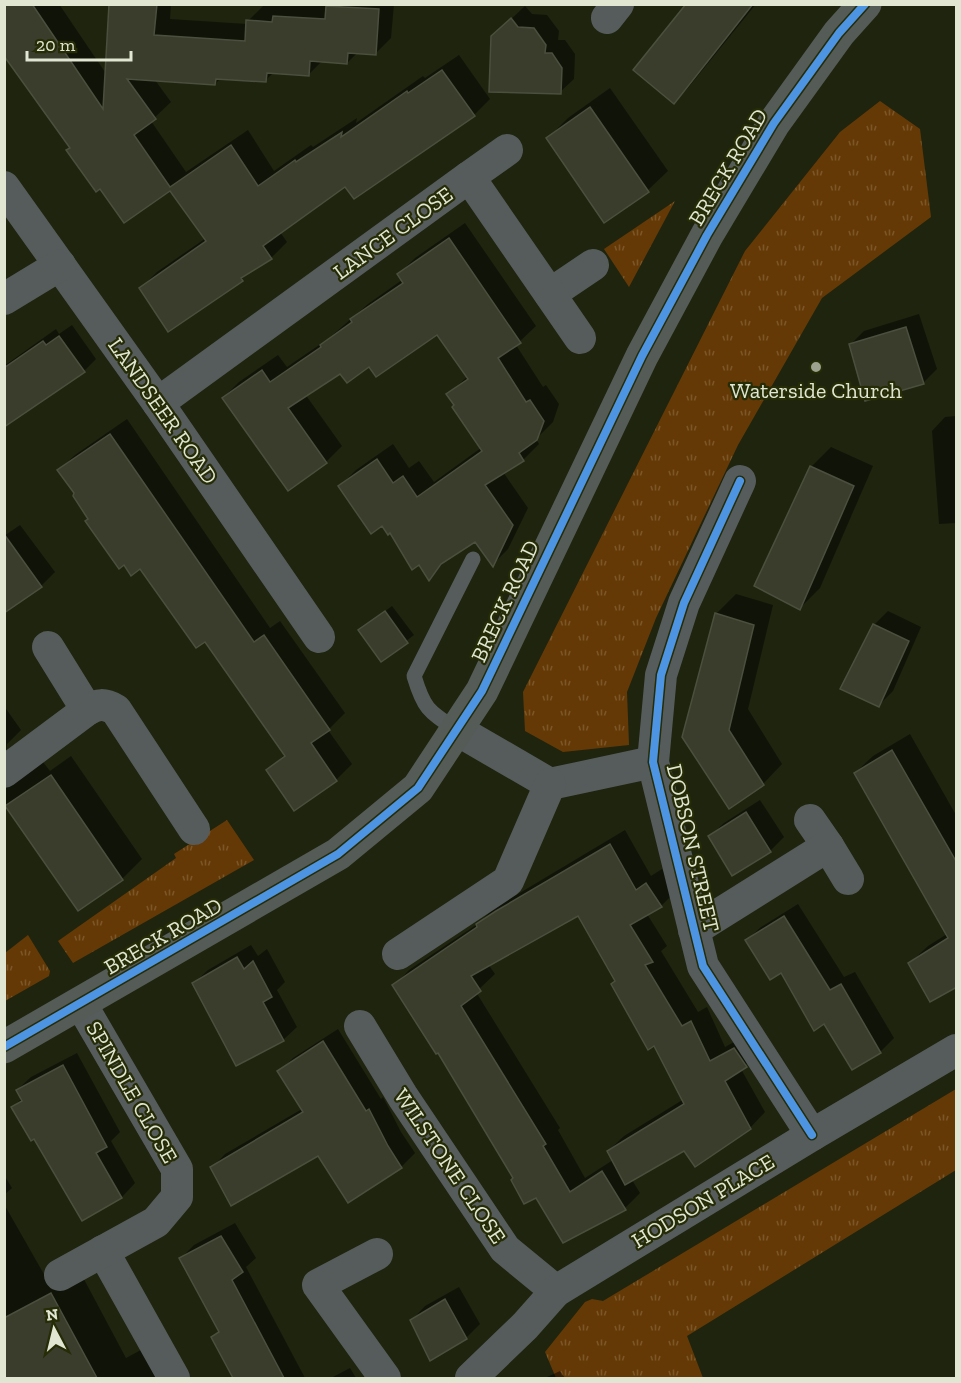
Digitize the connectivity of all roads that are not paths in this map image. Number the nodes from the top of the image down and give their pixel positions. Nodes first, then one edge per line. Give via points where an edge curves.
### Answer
1 (865, 4) edge
2 (507, 150) dead end
3 (469, 177) junction
4 (4, 187) edge
5 (60, 265) junction
6 (592, 265) dead end
7 (550, 294) junction
8 (4, 298) edge
9 (580, 338) dead end
10 (158, 403) junction
11 (740, 481) dead end
12 (473, 559) dead end
13 (319, 637) dead end
14 (48, 647) dead end
15 (87, 710) junction
16 (457, 729) junction
17 (653, 762) junction
18 (4, 772) edge
19 (550, 784) junction
20 (810, 820) dead end
21 (194, 829) dead end
22 (828, 846) junction
23 (848, 879) dead end
24 (694, 930) junction
25 (398, 954) dead end
26 (81, 1004) junction
27 (360, 1026) dead end
28 (4, 1047) edge
29 (957, 1050) edge
30 (812, 1135) junction
31 (103, 1251) junction
32 (377, 1254) dead end
33 (60, 1275) dead end
34 (556, 1291) junction
35 (174, 1378) edge
36 (385, 1378) edge
37 (471, 1378) edge

1 - 16 main road, BRECK ROAD via 839,33 774,123 707,235 642,356 482,691
2 - 3 street
3 - 7 street, LANCE CLOSE
3 - 10 street, LANCE CLOSE
4 - 5 street, LANDSEER ROAD
5 - 8 street
5 - 10 street, LANDSEER ROAD
6 - 7 street
7 - 9 street, LANCE CLOSE
10 - 13 street, LANDSEER ROAD
11 - 17 street, DOBSON STREET via 684,603 661,675
12 - 16 lane via 414,676 421,700 433,714
14 - 15 street
15 - 18 street
15 - 21 street via 98,704 116,710
16 - 19 street
16 - 26 main road, BRECK ROAD via 418,788 338,854
17 - 19 street, DOBSON STREET
17 - 24 street, DOBSON STREET
19 - 25 street via 508,881
20 - 22 street
22 - 23 street
22 - 24 street
24 - 30 street, DOBSON STREET via 703,966
26 - 28 main road, BRECK ROAD
26 - 31 street, SPINDLE CLOSE via 177,1169 177,1197 156,1222
27 - 34 street, WILSTONE CLOSE via 505,1249
29 - 30 street, HODSON PLACE
30 - 34 street, HODSON PLACE
31 - 33 street, SPINDLE CLOSE
31 - 35 street
32 - 36 street via 318,1285
34 - 37 street, HODSON PLACE

